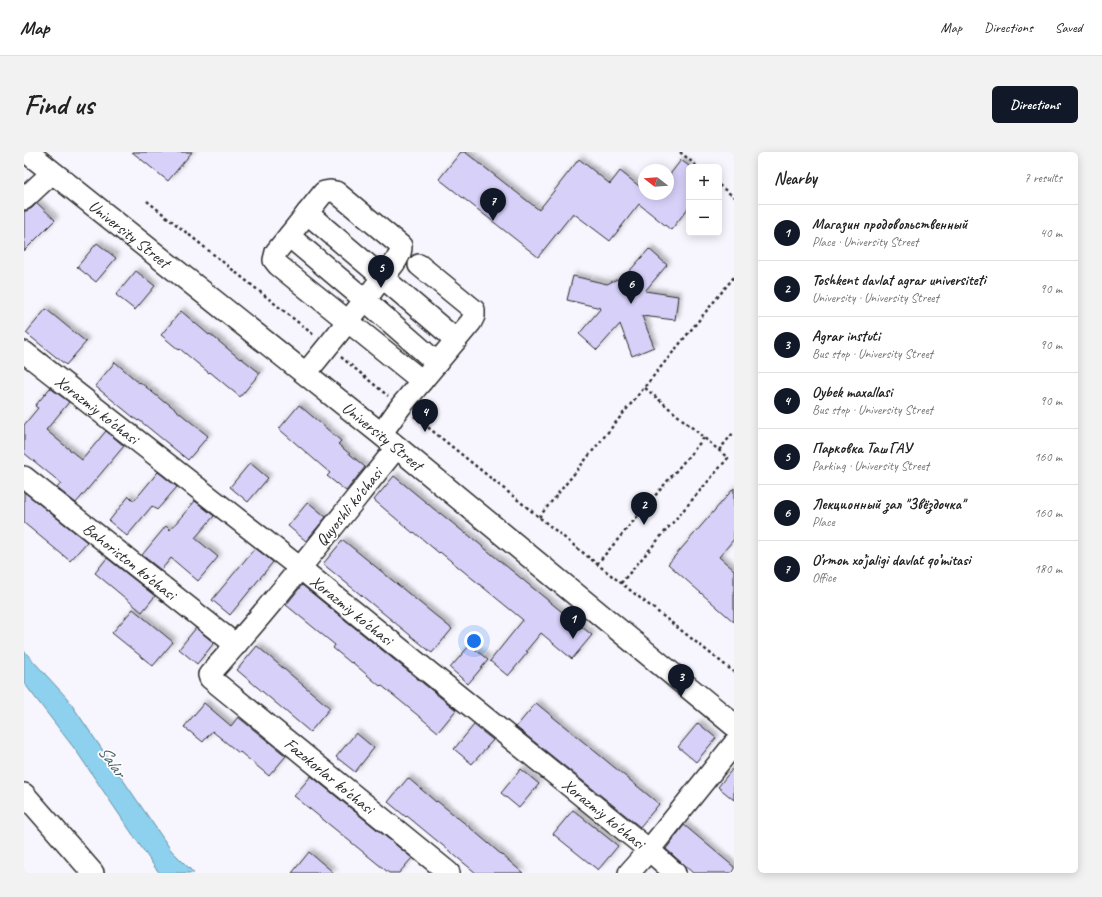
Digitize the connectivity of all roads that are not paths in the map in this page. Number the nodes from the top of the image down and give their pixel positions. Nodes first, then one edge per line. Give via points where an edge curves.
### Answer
1 (27, 152) edge
2 (52, 173) junction
3 (24, 199) edge
4 (307, 213) junction
5 (289, 236) junction
6 (419, 264) dead end
7 (383, 277) junction
8 (365, 300) junction
9 (348, 321) junction
10 (456, 340) junction
11 (24, 352) edge
12 (437, 363) junction
13 (306, 373) junction
14 (422, 381) junction
15 (389, 440) junction
16 (24, 477) edge
17 (300, 568) junction
18 (236, 645) junction
19 (210, 678) joint
20 (734, 725) edge
21 (734, 744) edge
22 (24, 794) edge
23 (649, 850) junction
24 (93, 873) edge
25 (449, 873) edge
26 (629, 873) edge
27 (675, 873) edge

1 - 2 main road, University Street
2 - 3 street
2 - 13 main road, University Street
4 - 5 street
4 - 7 street
4 - 7 street via 324,192 336,192 400,246 398,258
5 - 8 street
5 - 9 street via 276,252 274,260
6 - 10 street, Quyoshli ko'chasi via 474,310 471,322
7 - 8 street
7 - 10 street
8 - 9 street
8 - 12 street
9 - 13 street
9 - 14 street
10 - 12 street, Quyoshli ko'chasi
11 - 17 street, Xorazmiy ko'chasi
12 - 14 street, Quyoshli ko'chasi
13 - 15 main road, University Street
14 - 15 street, Quyoshli ko'chasi via 401,406
15 - 17 street, Quyoshli ko'chasi
15 - 20 main road, University Street
16 - 18 street, Bahoriston ko'chasi
17 - 18 street, Quyoshli ko'chasi
17 - 23 street, Xorazmiy ko'chasi
18 - 19 street, Quyoshli ko'chasi via 209,675
19 - 25 street, Fazokorlar ko'chasi
21 - 23 street
22 - 24 street
23 - 26 street
23 - 27 street, Xorazmiy ko'chasi

